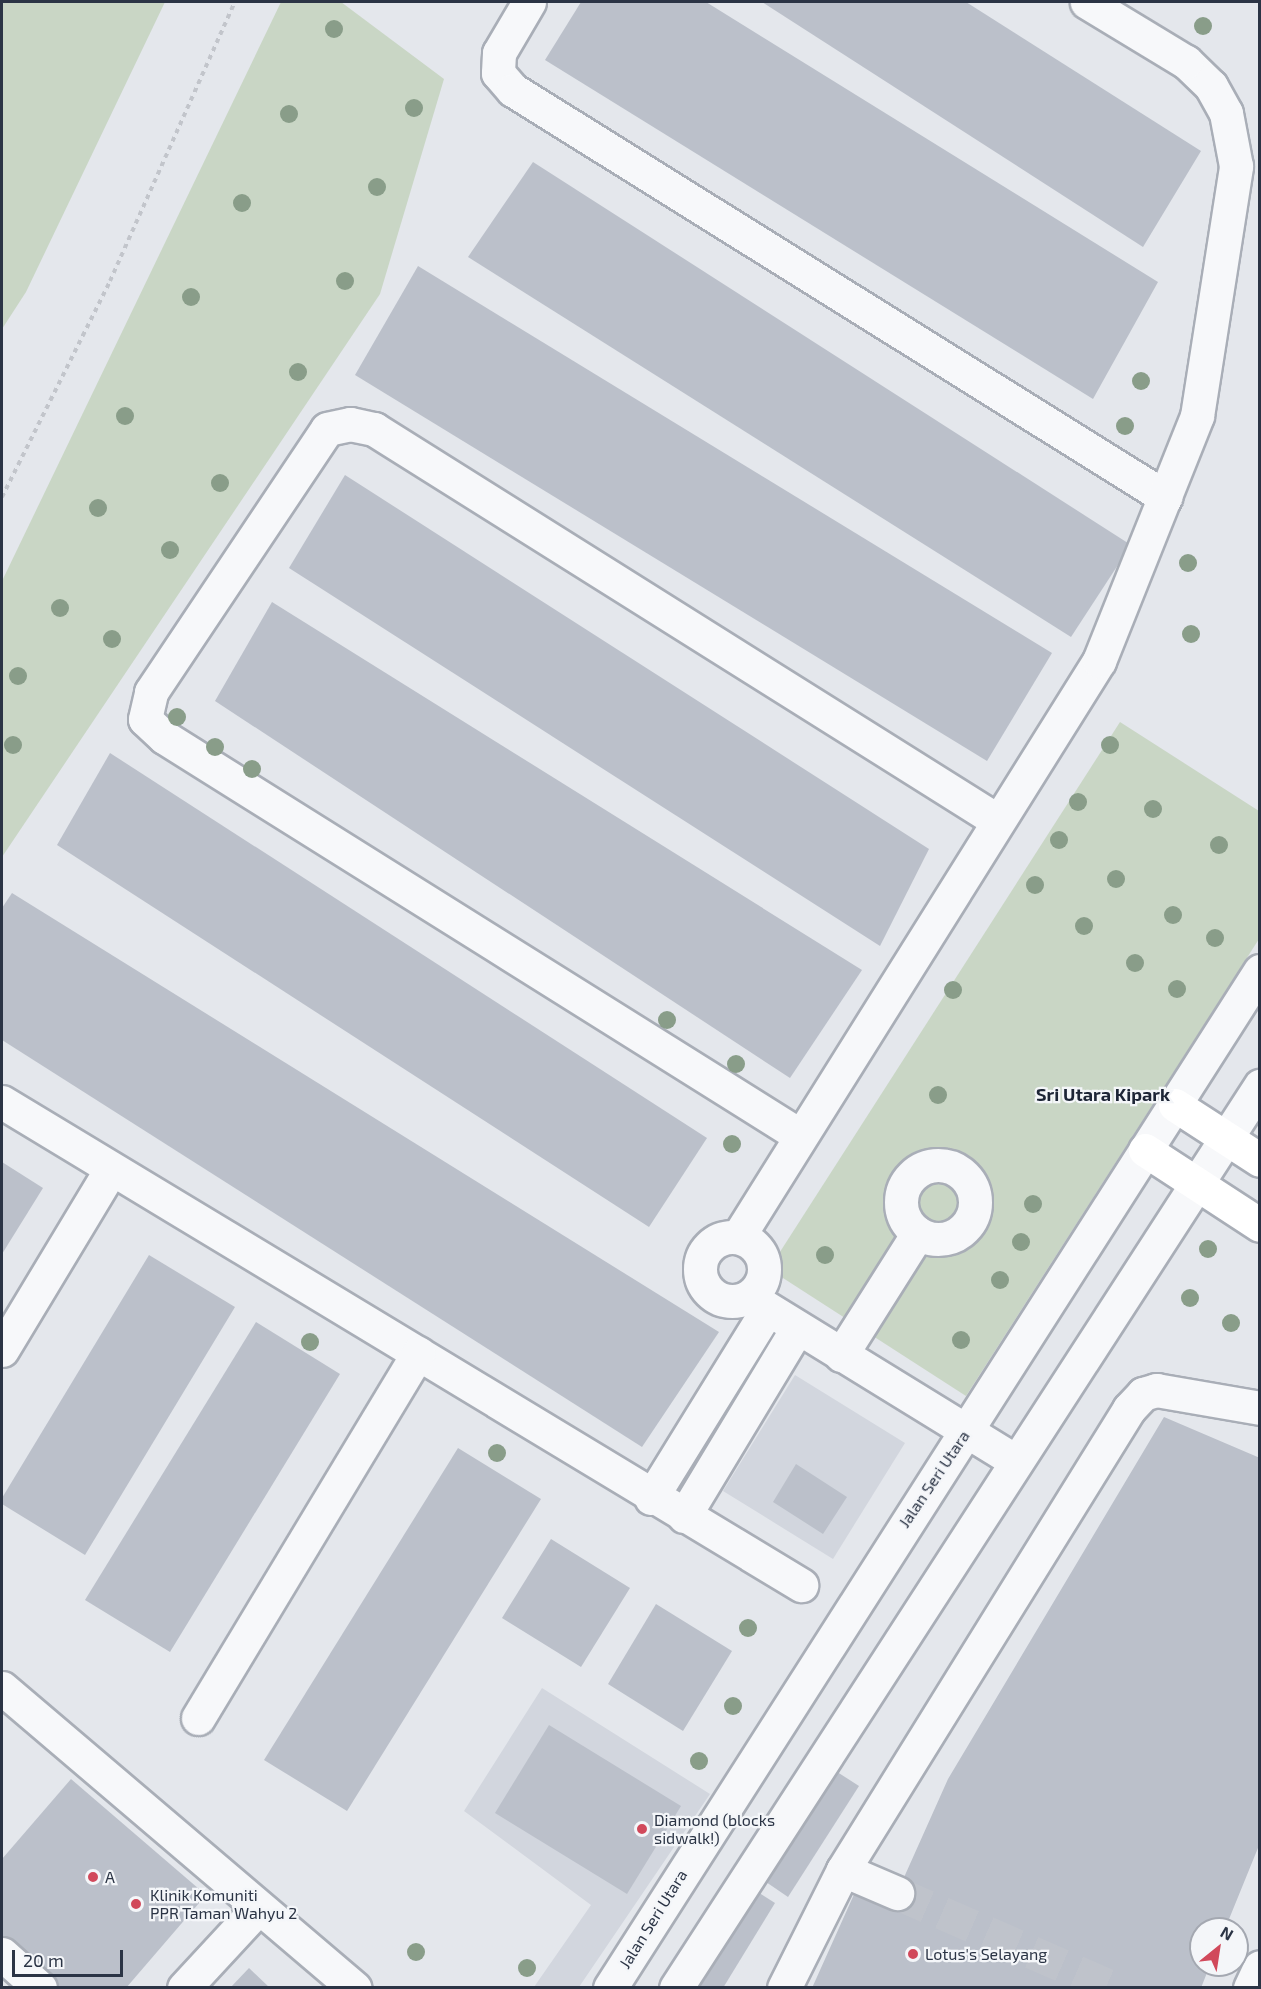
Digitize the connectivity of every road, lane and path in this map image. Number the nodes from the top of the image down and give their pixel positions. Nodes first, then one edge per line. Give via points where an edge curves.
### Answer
1 (235, 2) edge
2 (529, 2) edge
3 (1087, 2) edge
4 (2, 497) edge
5 (1165, 497) junction
6 (998, 821) junction
7 (1260, 971) edge
8 (1260, 1086) edge
9 (2, 1102) edge
10 (1175, 1106) junction
11 (798, 1135) junction
12 (1224, 1138) junction
13 (1146, 1150) junction
14 (1260, 1160) edge
15 (111, 1169) junction
16 (1195, 1183) junction
17 (1260, 1225) edge
18 (918, 1233) dead end
19 (738, 1237) junction
20 (758, 1304) junction
21 (798, 1329) junction
22 (2, 1350) edge
23 (418, 1353) junction
24 (841, 1355) junction
25 (1260, 1408) edge
26 (966, 1431) junction
27 (1014, 1460) junction
28 (651, 1498) junction
29 (684, 1516) junction
30 (801, 1585) dead end
31 (2, 1688) edge
32 (198, 1718) dead end
33 (843, 1870) junction
34 (897, 1893) tunnel mouth
35 (258, 1908) junction
36 (2, 1954) edge
37 (1260, 1967) edge
38 (40, 1988) edge
39 (184, 1988) edge
40 (355, 1988) edge
41 (610, 1988) edge
42 (675, 1988) edge
43 (784, 1988) edge
44 (1250, 1988) edge

1 - 4 path via 110,281
2 - 5 street via 499,53 498,74 513,90
3 - 5 street via 1186,62 1211,86 1226,113 1236,166 1197,416
5 - 6 street via 1100,661
6 - 11 street
6 - 11 street via 374,429 350,424 327,429 152,692 145,719 164,737
7 - 10 street, Jalan Seri Utara
8 - 12 street
9 - 15 street
10 - 12 highway
10 - 13 street, Jalan Seri Utara
11 - 19 street
12 - 14 highway
12 - 16 street
13 - 16 highway
13 - 26 street, Jalan Seri Utara
15 - 22 street
15 - 23 street
16 - 17 highway
16 - 27 street
18 - 24 street
19 - 20 street via 752,1244 764,1271
19 - 20 street via 722,1238 709,1246 701,1258 700,1274 718,1298
20 - 21 street
20 - 28 street
21 - 24 street
21 - 29 street
23 - 28 street
23 - 32 street
24 - 26 street
25 - 33 street via 1156,1390 1143,1394 1129,1409
26 - 27 street
26 - 41 street, Jalan Seri Utara via 841,1620
27 - 42 street
28 - 29 street
29 - 30 street
31 - 35 street
33 - 34 street
33 - 43 street
35 - 39 street
35 - 40 street
36 - 38 street
37 - 44 street

